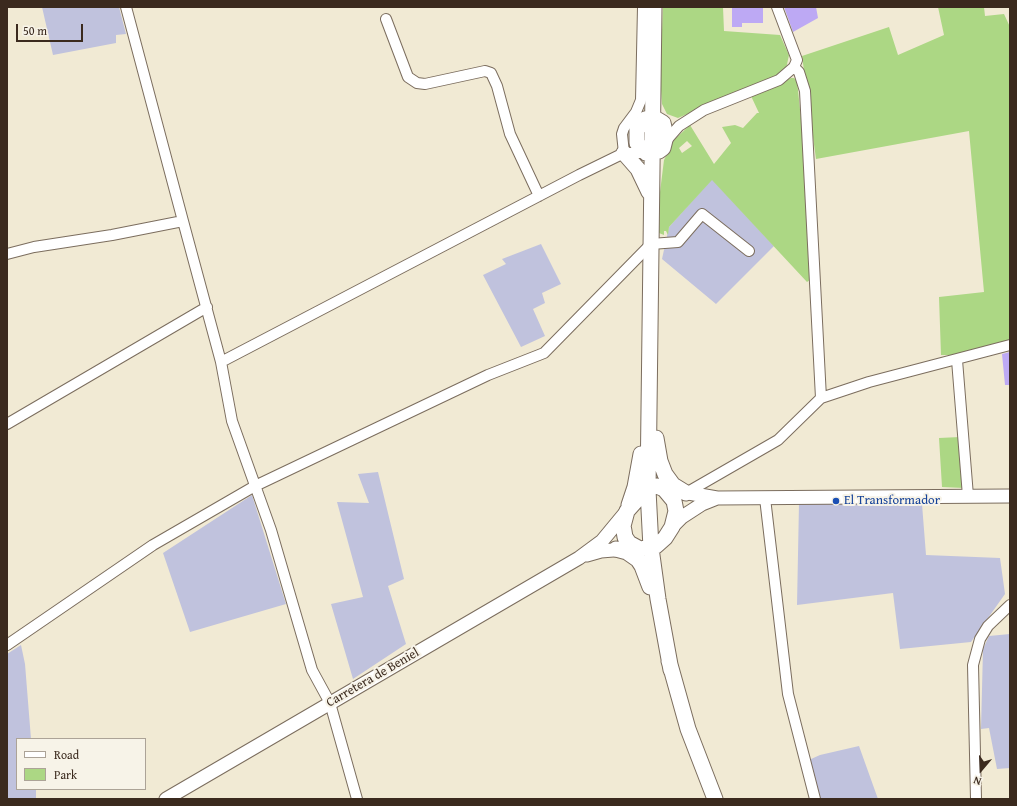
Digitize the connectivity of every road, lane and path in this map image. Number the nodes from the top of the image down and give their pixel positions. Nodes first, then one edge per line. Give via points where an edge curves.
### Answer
1 (126, 7) edge
2 (643, 7) edge
3 (654, 7) edge
4 (777, 7) edge
5 (386, 19) dead end
6 (794, 67) junction
7 (688, 120) junction
8 (652, 123) junction
9 (656, 149) junction
10 (624, 153) junction
11 (538, 196) junction
12 (652, 199) junction
13 (183, 221) junction
14 (651, 244) junction
15 (749, 251) dead end
16 (7, 254) edge
17 (207, 307) junction
18 (1010, 346) edge
19 (957, 360) junction
20 (221, 362) junction
21 (649, 370) junction
22 (821, 398) junction
23 (7, 424) edge
24 (255, 486) junction
25 (672, 487) junction
26 (648, 490) junction
27 (968, 496) junction
28 (1010, 496) edge
29 (717, 498) junction
30 (765, 498) junction
31 (627, 511) junction
32 (672, 527) junction
33 (634, 549) junction
34 (579, 558) junction
35 (1010, 605) edge
36 (7, 645) edge
37 (671, 670) junction
38 (330, 703) junction
39 (166, 799) edge
40 (357, 799) edge
41 (715, 799) edge
42 (814, 799) edge
43 (976, 799) edge

1 - 13 street
2 - 10 street via 641,100 622,134
3 - 8 highway
4 - 6 street via 797,60
5 - 11 street via 408,77 417,84 485,71 490,73 497,86 510,134
6 - 7 street via 779,80 704,110
6 - 22 street via 799,72 805,91
7 - 8 street
7 - 9 street
8 - 9 highway
8 - 9 highway via 637,143
8 - 10 street
9 - 10 street
9 - 12 highway
10 - 11 street
10 - 12 highway via 644,179
11 - 20 street
12 - 14 highway
13 - 16 street
13 - 17 street
14 - 15 street via 678,242 702,214
14 - 21 highway
14 - 24 street via 544,353 488,375
17 - 20 street
17 - 23 street
18 - 19 street
19 - 22 street via 869,382
19 - 27 street
20 - 24 street via 232,421
21 - 25 highway via 656,445
21 - 26 highway
21 - 31 highway via 640,463
22 - 25 street via 778,440
24 - 36 street via 153,545
24 - 38 street via 271,530 312,670
25 - 26 highway via 657,486
25 - 29 main road
25 - 32 highway via 671,495 675,506
26 - 31 highway
26 - 33 highway
27 - 28 main road
27 - 30 main road
29 - 30 main road
29 - 32 main road via 702,504
30 - 42 street via 788,694
31 - 33 highway via 623,526
31 - 34 main road via 612,531
32 - 33 highway via 661,542
32 - 37 highway via 663,558
33 - 34 main road via 601,551
33 - 37 highway via 647,576
34 - 38 main road, Carretera de Beniel
35 - 43 street via 988,626 980,639 974,665
37 - 41 highway via 688,729
38 - 39 main road, Carretera de Beniel
38 - 40 street

